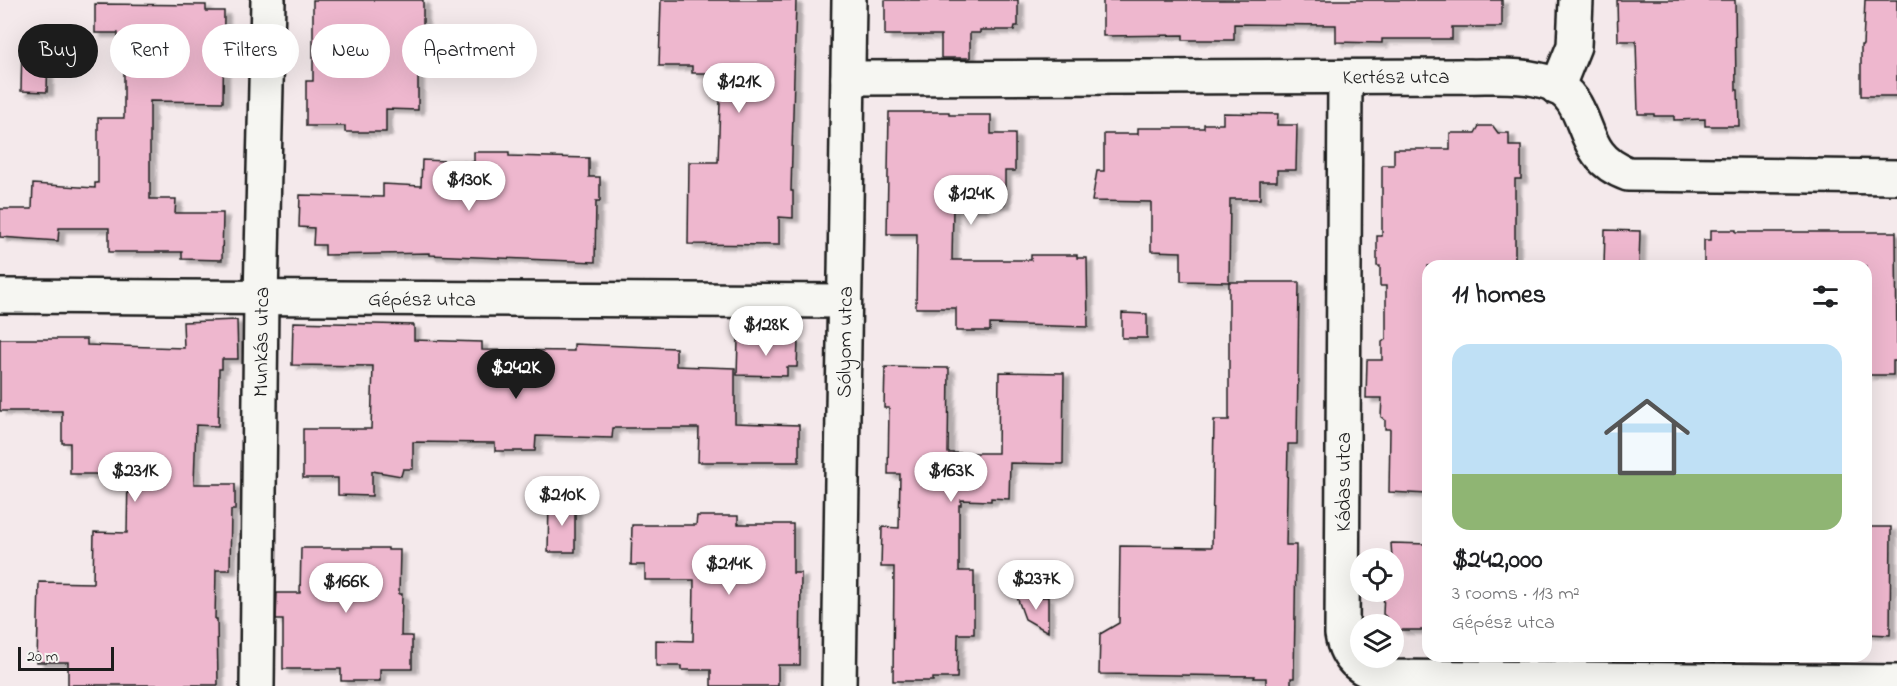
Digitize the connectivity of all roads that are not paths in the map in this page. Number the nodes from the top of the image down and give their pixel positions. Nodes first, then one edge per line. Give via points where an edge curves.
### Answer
1 (268, 0) edge
2 (849, 0) edge
3 (1576, 0) edge
4 (1345, 77) junction
5 (848, 78) junction
6 (1557, 88) junction
7 (1897, 177) edge
8 (0, 296) edge
9 (261, 298) junction
10 (844, 302) junction
11 (1897, 682) edge
12 (257, 686) edge
13 (838, 686) edge

1 - 9 street, Munkás utca
2 - 5 street, Sólyom utca
3 - 6 street via 1574,46
4 - 5 street, Kertész utca
4 - 6 street, Kertész utca via 1516,78
4 - 11 street, Kádas utca via 1342,634 1355,663 1370,673 1390,677
5 - 10 street, Sólyom utca
6 - 7 street, Kertész utca via 1577,108 1599,157 1628,174
8 - 9 street, Gépész utca
9 - 10 street, Gépész utca
9 - 12 street, Munkás utca
10 - 13 street, Sólyom utca

